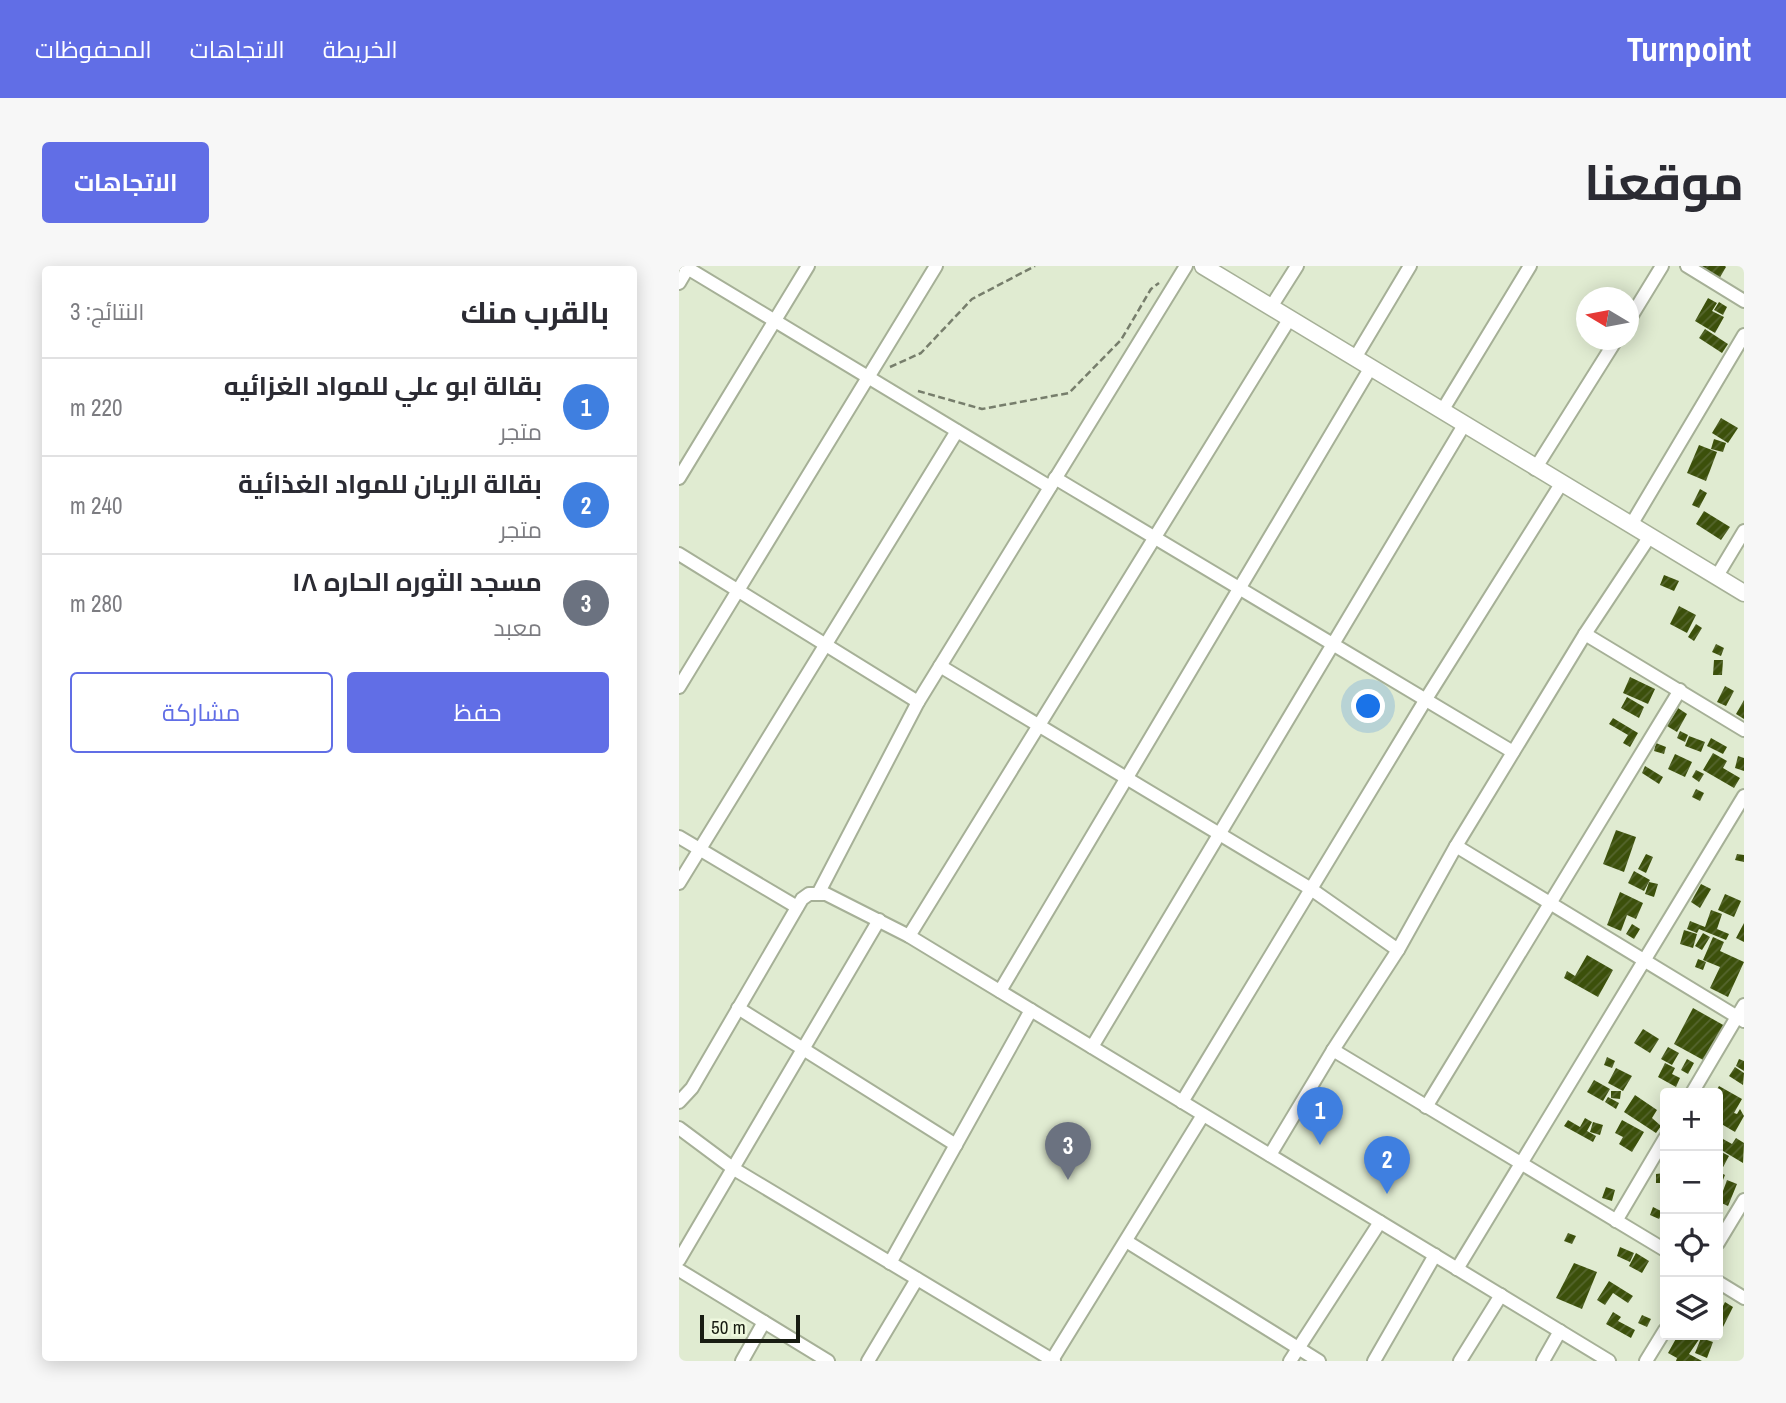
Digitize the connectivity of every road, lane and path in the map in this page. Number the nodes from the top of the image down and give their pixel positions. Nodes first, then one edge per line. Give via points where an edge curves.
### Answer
1 (808, 266) edge
2 (936, 266) edge
3 (1035, 266) edge
4 (1186, 266) edge
5 (1203, 266) edge
6 (1297, 266) edge
7 (1411, 266) edge
8 (1531, 266) edge
9 (1662, 266) edge
10 (1687, 266) edge
11 (687, 267) edge
12 (1161, 281) dead end
13 (679, 283) edge
14 (1744, 301) edge
15 (1639, 304) edge
16 (1271, 307) junction
17 (1290, 318) junction
18 (774, 320) junction
19 (1744, 335) edge
20 (1610, 350) edge
21 (1355, 358) junction
22 (889, 367) dead end
23 (1371, 367) junction
24 (868, 377) junction
25 (906, 388) dead end
26 (1442, 411) junction
27 (1464, 425) junction
28 (957, 431) junction
29 (1535, 469) junction
30 (679, 478) edge
31 (1052, 482) junction
32 (1561, 484) junction
33 (1631, 524) junction
34 (1744, 531) edge
35 (1154, 537) junction
36 (1650, 537) junction
37 (679, 554) edge
38 (1717, 576) junction
39 (1242, 589) junction
40 (738, 590) junction
41 (1744, 593) edge
42 (1584, 634) junction
43 (1331, 643) junction
44 (825, 645) junction
45 (940, 666) junction
46 (679, 687) edge
47 (1679, 690) junction
48 (1426, 699) junction
49 (918, 702) junction
50 (1038, 725) junction
51 (1744, 730) edge
52 (1513, 752) junction
53 (1128, 778) junction
54 (1744, 796) edge
55 (1219, 832) junction
56 (679, 837) edge
57 (1456, 846) junction
58 (700, 849) junction
59 (679, 883) edge
60 (1311, 889) junction
61 (819, 892) junction
62 (1550, 903) junction
63 (797, 907) junction
64 (879, 920) junction
65 (909, 936) junction
66 (1398, 950) junction
67 (1644, 960) junction
68 (1000, 991) junction
69 (738, 1008) junction
70 (1031, 1010) junction
71 (1742, 1015) edge
72 (1092, 1047) junction
73 (802, 1048) junction
74 (1333, 1050) junction
75 (1695, 1088) edge
76 (679, 1102) edge
77 (1182, 1102) junction
78 (1426, 1107) junction
79 (1203, 1115) junction
80 (679, 1128) edge
81 (956, 1145) junction
82 (1660, 1146) edge
83 (1270, 1155) junction
84 (1520, 1163) junction
85 (734, 1169) junction
86 (1744, 1200) edge
87 (1616, 1221) junction
88 (1380, 1222) junction
89 (1723, 1235) edge
90 (1126, 1241) junction
91 (1660, 1247) edge
92 (1435, 1255) junction
93 (679, 1260) edge
94 (890, 1263) junction
95 (1457, 1269) junction
96 (679, 1270) edge
97 (917, 1279) junction
98 (1723, 1285) edge
99 (1501, 1295) junction
100 (1744, 1297) edge
101 (764, 1322) junction
102 (1560, 1331) junction
103 (1660, 1338) edge
104 (1298, 1349) junction
105 (742, 1361) edge
106 (828, 1361) edge
107 (868, 1361) edge
108 (1053, 1361) edge
109 (1290, 1361) edge
110 (1319, 1361) edge
111 (1374, 1361) edge
112 (1460, 1361) edge
113 (1543, 1361) edge
114 (1609, 1361) edge
115 (1646, 1361) edge

1 - 18 street
2 - 24 street
3 - 22 path via 972,299 921,353
4 - 31 street
5 - 16 street
6 - 16 street
7 - 21 street
8 - 26 street
9 - 15 street
10 - 14 street
11 - 13 street
11 - 18 street
12 - 25 path via 1151,289 1121,340 1069,393 982,409
16 - 17 street
17 - 21 street
17 - 35 street
18 - 24 street
18 - 30 street
19 - 33 street
20 - 29 street
21 - 23 street
23 - 26 street
23 - 39 street
24 - 28 street
24 - 40 street
26 - 27 street
27 - 29 street
27 - 43 street
28 - 31 street
28 - 44 street
29 - 32 street
31 - 35 street
31 - 45 street
32 - 33 street
32 - 48 street
33 - 36 street
34 - 38 street
35 - 39 street
35 - 50 street
36 - 38 street
36 - 42 street
37 - 40 street
38 - 41 street
39 - 43 street
39 - 53 street
40 - 44 street
40 - 46 street
42 - 47 street
42 - 52 street
43 - 48 street
43 - 55 street
44 - 49 street
44 - 58 street
45 - 49 street
45 - 50 street
47 - 51 street
47 - 62 street
48 - 52 street
48 - 60 street
49 - 61 street
50 - 53 street
50 - 65 street
52 - 57 street
53 - 55 street
53 - 68 street
54 - 67 street
55 - 60 street
55 - 72 street
56 - 58 street
57 - 62 street
57 - 66 street
58 - 59 street
58 - 63 street
60 - 66 street
60 - 77 street
61 - 63 street via 801,899
61 - 64 street
62 - 67 street
62 - 78 street
63 - 69 street
64 - 65 street
64 - 73 street
65 - 68 street
66 - 74 street
67 - 71 street
67 - 84 street
68 - 70 street
69 - 73 street
69 - 76 street
70 - 72 street
70 - 81 street
71 - 75 street
72 - 77 street
73 - 81 street
73 - 85 street
74 - 78 street
74 - 83 street
77 - 79 street
78 - 84 street
79 - 83 street
79 - 90 street
80 - 85 street
81 - 94 street
82 - 87 street
83 - 88 street
84 - 87 street
84 - 95 street
85 - 93 street
85 - 94 street
86 - 89 street
87 - 91 street
88 - 92 street
88 - 104 street
90 - 104 street
90 - 108 street
92 - 95 street
92 - 111 street
94 - 97 street
95 - 99 street
96 - 101 street
97 - 107 street
97 - 108 street
98 - 100 street
99 - 102 street
99 - 112 street
101 - 105 street
101 - 106 street
102 - 113 street
102 - 114 street
103 - 115 street
104 - 109 street
104 - 110 street

